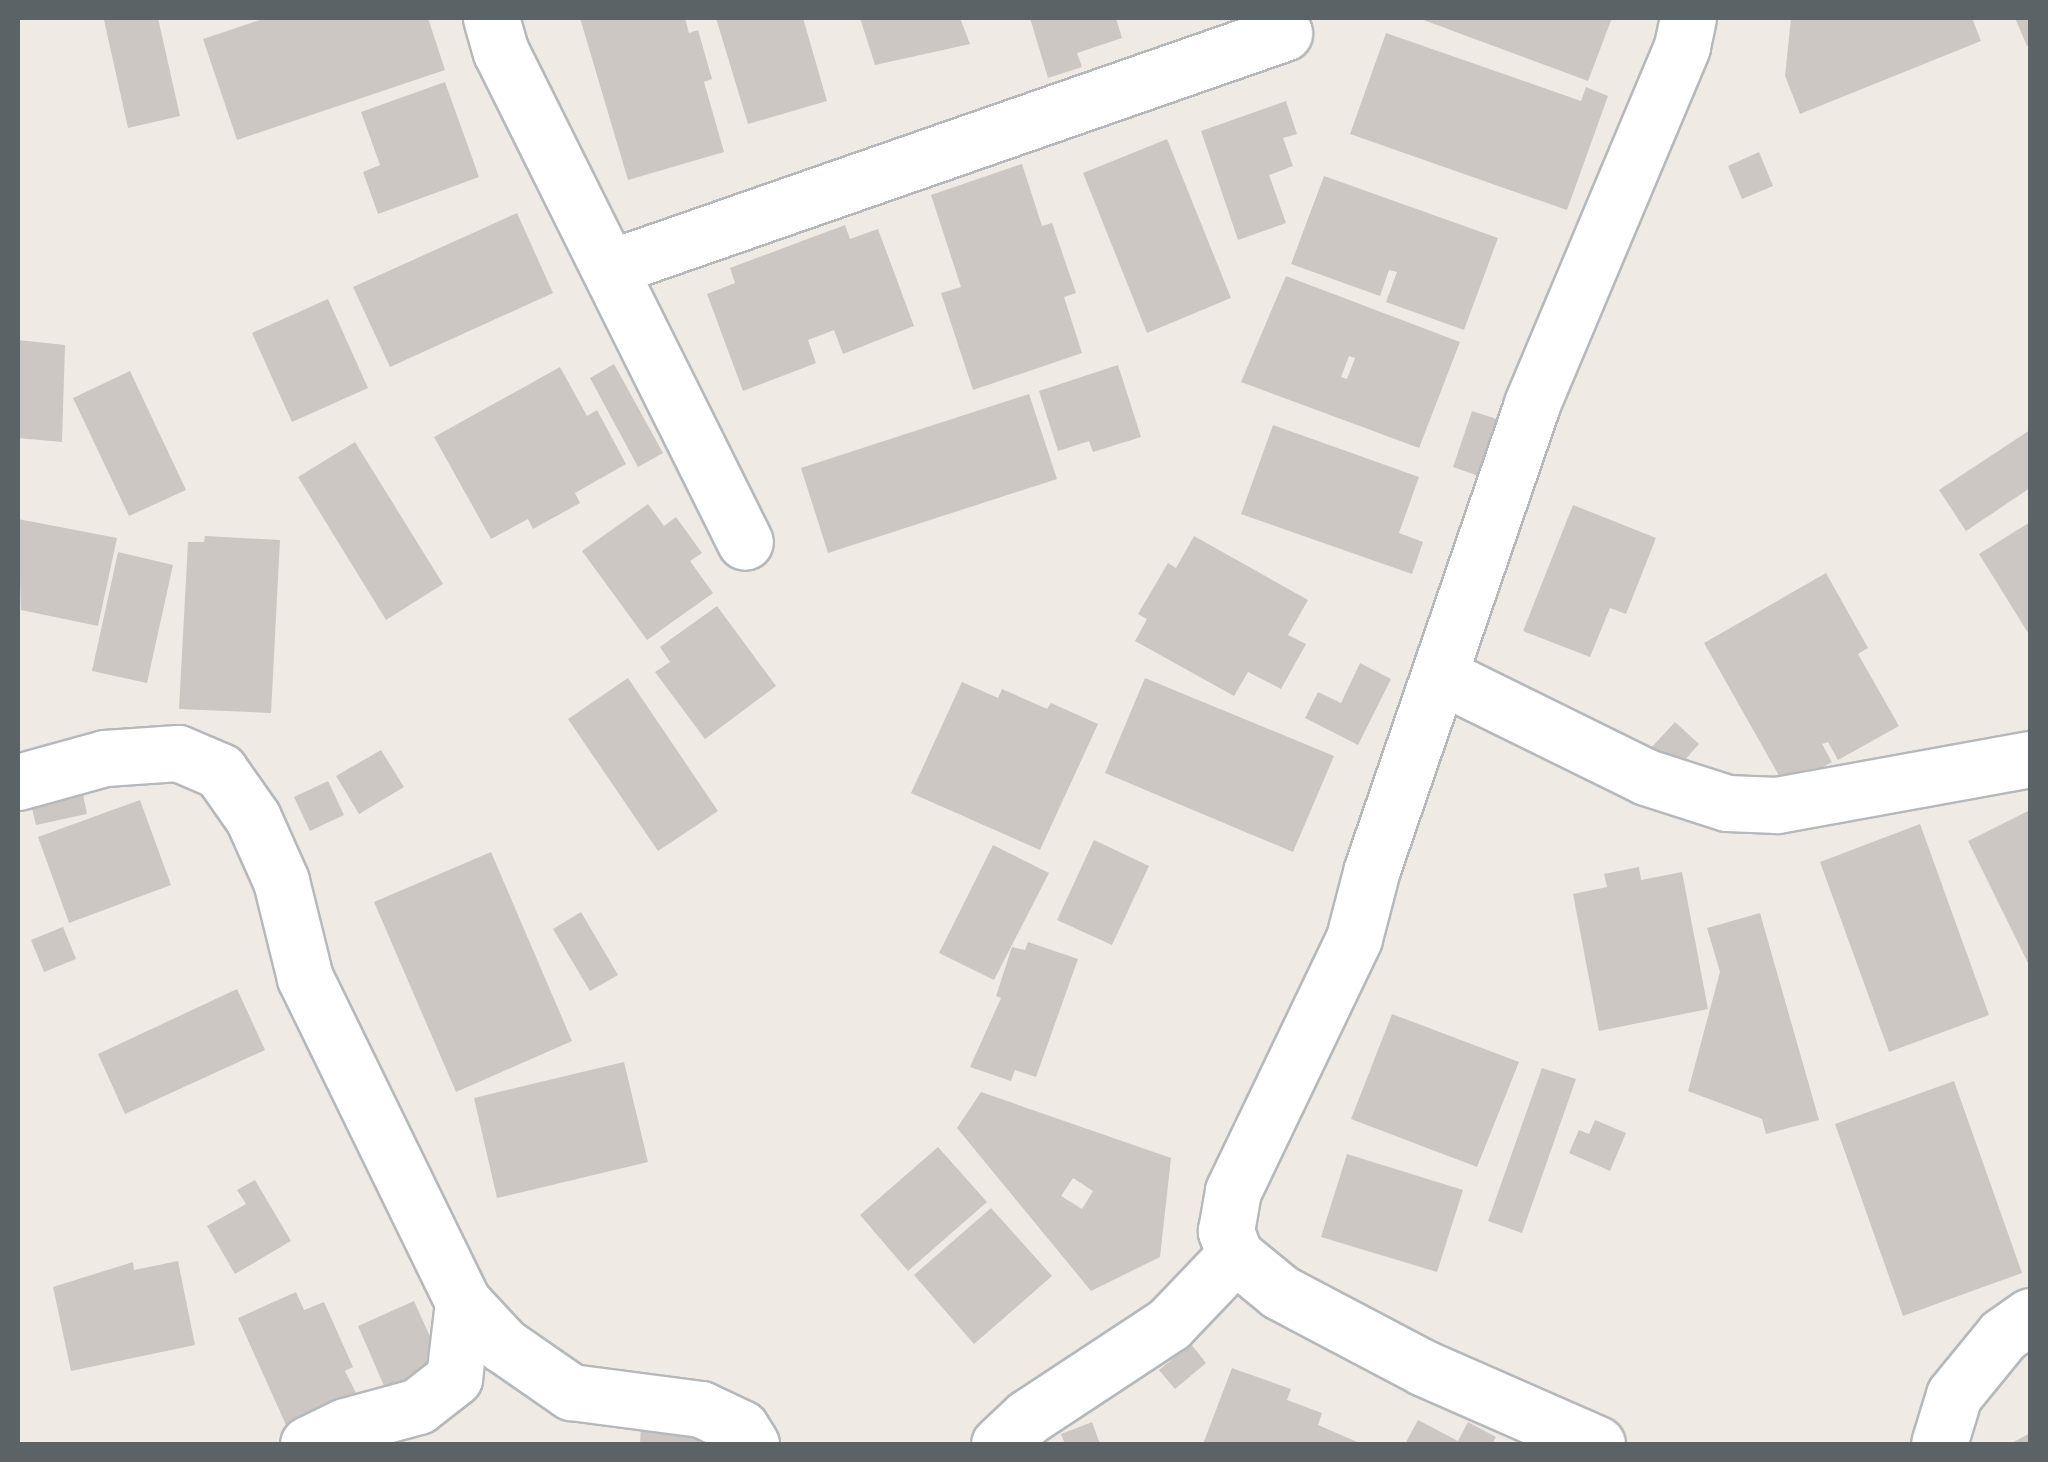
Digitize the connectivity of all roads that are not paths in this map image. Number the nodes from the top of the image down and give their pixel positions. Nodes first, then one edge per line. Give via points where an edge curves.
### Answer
1 (491, 18) edge
2 (1688, 18) edge
3 (1284, 34) dead end
4 (609, 268) junction
5 (745, 542) dead end
6 (1440, 676) junction
7 (2030, 760) edge
8 (18, 782) edge
9 (1235, 1255) junction
10 (463, 1302) junction
11 (2030, 1316) edge
12 (308, 1444) edge
13 (751, 1444) edge
14 (999, 1444) edge
15 (1598, 1444) edge
16 (1938, 1444) edge

1 - 4 street via 501,52
2 - 6 street via 1531,406
3 - 4 street
4 - 5 street
6 - 7 street via 1646,777 1727,803 1777,806
6 - 9 street via 1354,938 1233,1191 1226,1231
8 - 10 street via 106,758 178,753 220,772 253,818 281,881 305,978
9 - 14 street via 1169,1324 1028,1417
9 - 15 street via 1280,1292 1328,1318
10 - 12 street via 454,1378 418,1406
10 - 13 street via 503,1344 571,1392 701,1409 741,1428
11 - 16 street via 2002,1335 1954,1395

